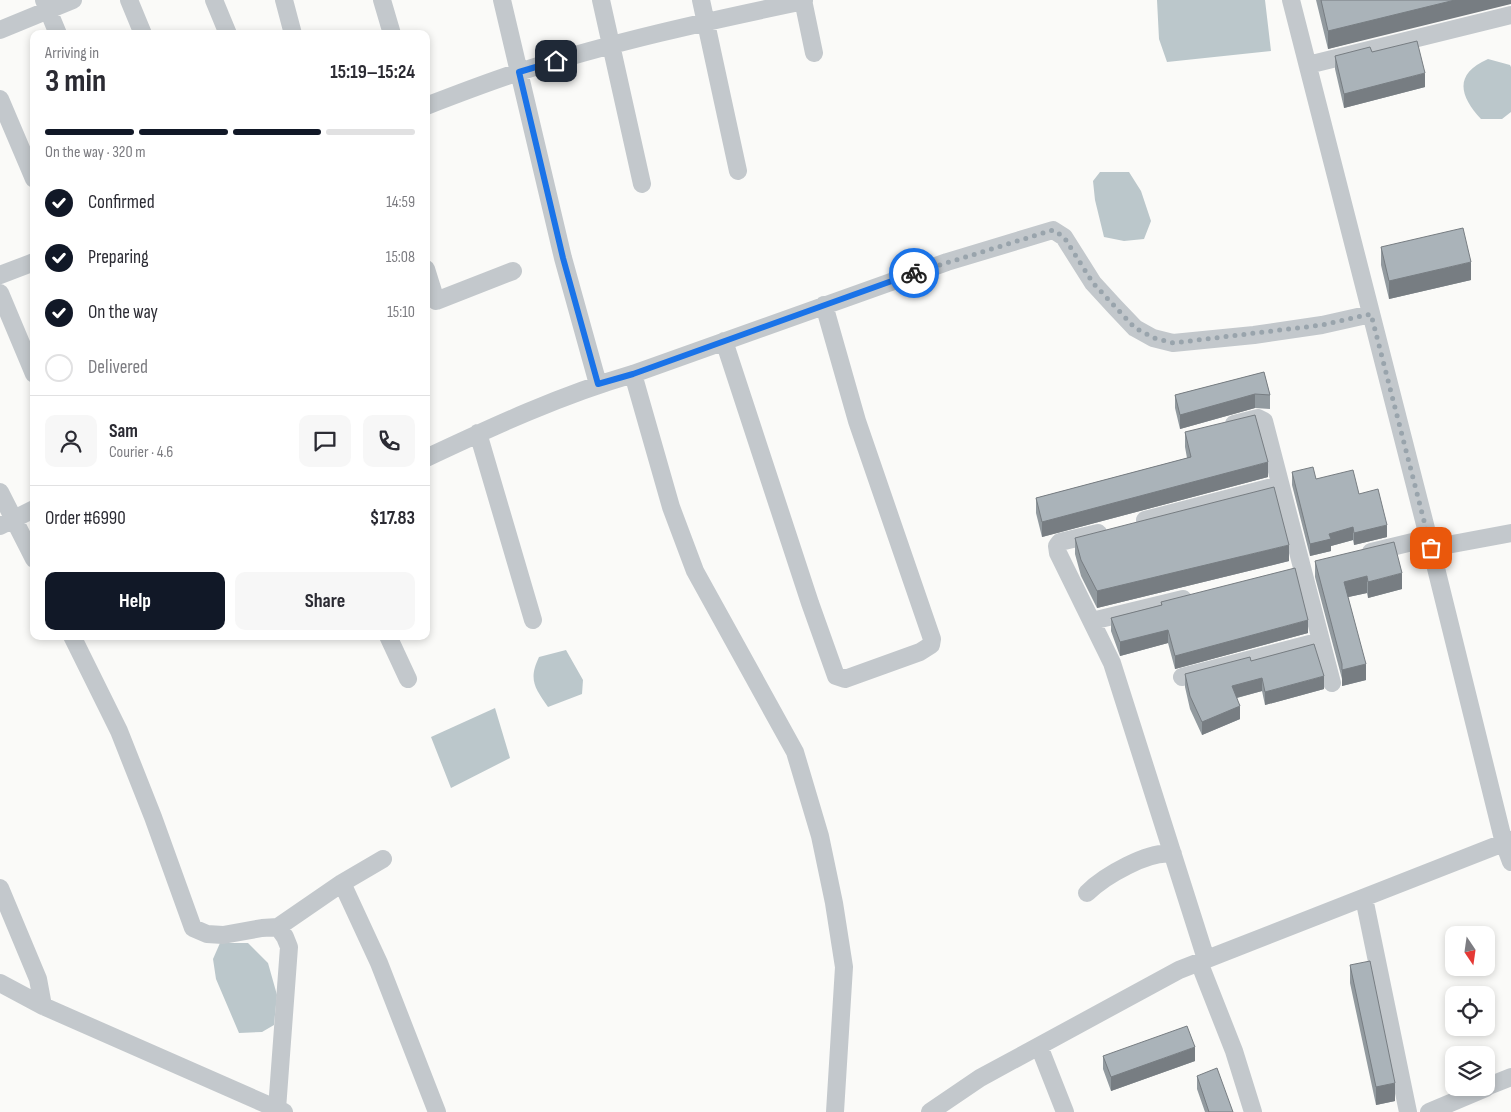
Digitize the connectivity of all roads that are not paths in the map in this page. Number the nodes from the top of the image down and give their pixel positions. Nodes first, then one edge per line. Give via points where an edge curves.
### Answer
1 (73, 0) edge
2 (128, 0) edge
3 (214, 0) edge
4 (284, 0) edge
5 (382, 0) edge
6 (502, 0) edge
7 (601, 0) edge
8 (702, 0) edge
9 (803, 0) edge
10 (1291, 0) edge
11 (46, 5) edge
12 (1511, 15) edge
13 (706, 22) junction
14 (0, 30) edge
15 (56, 30) edge
16 (141, 30) edge
17 (226, 30) edge
18 (291, 30) edge
19 (391, 30) edge
20 (611, 45) junction
21 (814, 53) dead end
22 (1308, 65) junction
23 (519, 72) junction
24 (0, 98) edge
25 (430, 105) edge
26 (30, 169) edge
27 (738, 171) dead end
28 (642, 184) dead end
29 (30, 264) edge
30 (513, 271) dead end
31 (0, 276) edge
32 (0, 293) edge
33 (431, 303) edge
34 (824, 305) junction
35 (1371, 314) junction
36 (724, 341) junction
37 (30, 364) edge
38 (633, 374) junction
39 (598, 384) junction
40 (1222, 428) edge
41 (478, 433) junction
42 (430, 456) edge
43 (1280, 485) junction
44 (0, 492) edge
45 (30, 511) edge
46 (6, 523) edge
47 (1511, 533) edge
48 (1430, 543) junction
49 (30, 554) edge
50 (1356, 556) edge
51 (1320, 565) edge
52 (1302, 569) junction
53 (1283, 574) edge
54 (1197, 595) edge
55 (533, 620) dead end
56 (1092, 622) junction
57 (74, 640) edge
58 (390, 640) edge
59 (1321, 641) junction
60 (1182, 677) dead end
61 (408, 679) dead end
62 (1332, 683) dead end
63 (1508, 842) edge
64 (1173, 854) junction
65 (383, 859) dead end
66 (1511, 862) edge
67 (342, 883) junction
68 (0, 888) edge
69 (1087, 893) dead end
70 (1364, 898) junction
71 (278, 927) junction
72 (1203, 961) junction
73 (0, 983) edge
74 (43, 1006) junction
75 (1039, 1046) junction
76 (1511, 1077) edge
77 (1495, 1083) edge
78 (1465, 1096) edge
79 (281, 1110) edge
80 (437, 1112) edge
81 (835, 1112) edge
82 (930, 1112) edge
83 (1065, 1112) edge
84 (1253, 1112) edge
85 (1408, 1112) edge
86 (1429, 1112) edge

1 - 11 street
2 - 16 street
3 - 17 street
4 - 18 street
5 - 19 street
6 - 23 street
7 - 20 street
8 - 13 street
9 - 13 street
9 - 21 street
10 - 22 street
11 - 14 street
11 - 15 street
12 - 22 street
13 - 20 street
13 - 27 street
20 - 23 street
20 - 28 street
22 - 35 street
23 - 25 street
23 - 39 street via 563,258
24 - 26 street
29 - 31 street
30 - 33 street
32 - 37 street
34 - 35 street via 947,262 1053,230 1064,237 1093,283 1135,328 1154,338 1173,343 1322,325
34 - 36 street
34 - 36 street via 857,421 932,639 931,645 920,652 845,679 836,676
35 - 48 street
36 - 38 street
38 - 39 street
38 - 81 street via 671,507 695,571 795,752 820,836 844,967
39 - 41 street
40 - 43 street via 1262,419
41 - 42 street
41 - 55 street
43 - 52 street
43 - 56 street via 1060,542 1058,553
44 - 46 street
45 - 46 street
46 - 49 street
47 - 48 street
48 - 50 street
48 - 63 street
51 - 52 street
52 - 53 street
52 - 59 street
54 - 56 street
56 - 64 street via 1112,663
57 - 71 street via 119,731 192,928 206,934 223,935
58 - 61 street
59 - 60 street
59 - 62 street
63 - 66 street
63 - 70 street
64 - 69 street via 1162,852 1144,858 1101,879
64 - 72 street
65 - 67 street
67 - 71 street
67 - 80 street via 379,963
68 - 74 street via 38,979
70 - 72 street
70 - 85 street
71 - 79 street via 289,947
72 - 75 street via 1179,970
72 - 84 street
73 - 74 street
74 - 79 street
75 - 82 street via 980,1078
75 - 83 street
76 - 77 street
78 - 86 street

